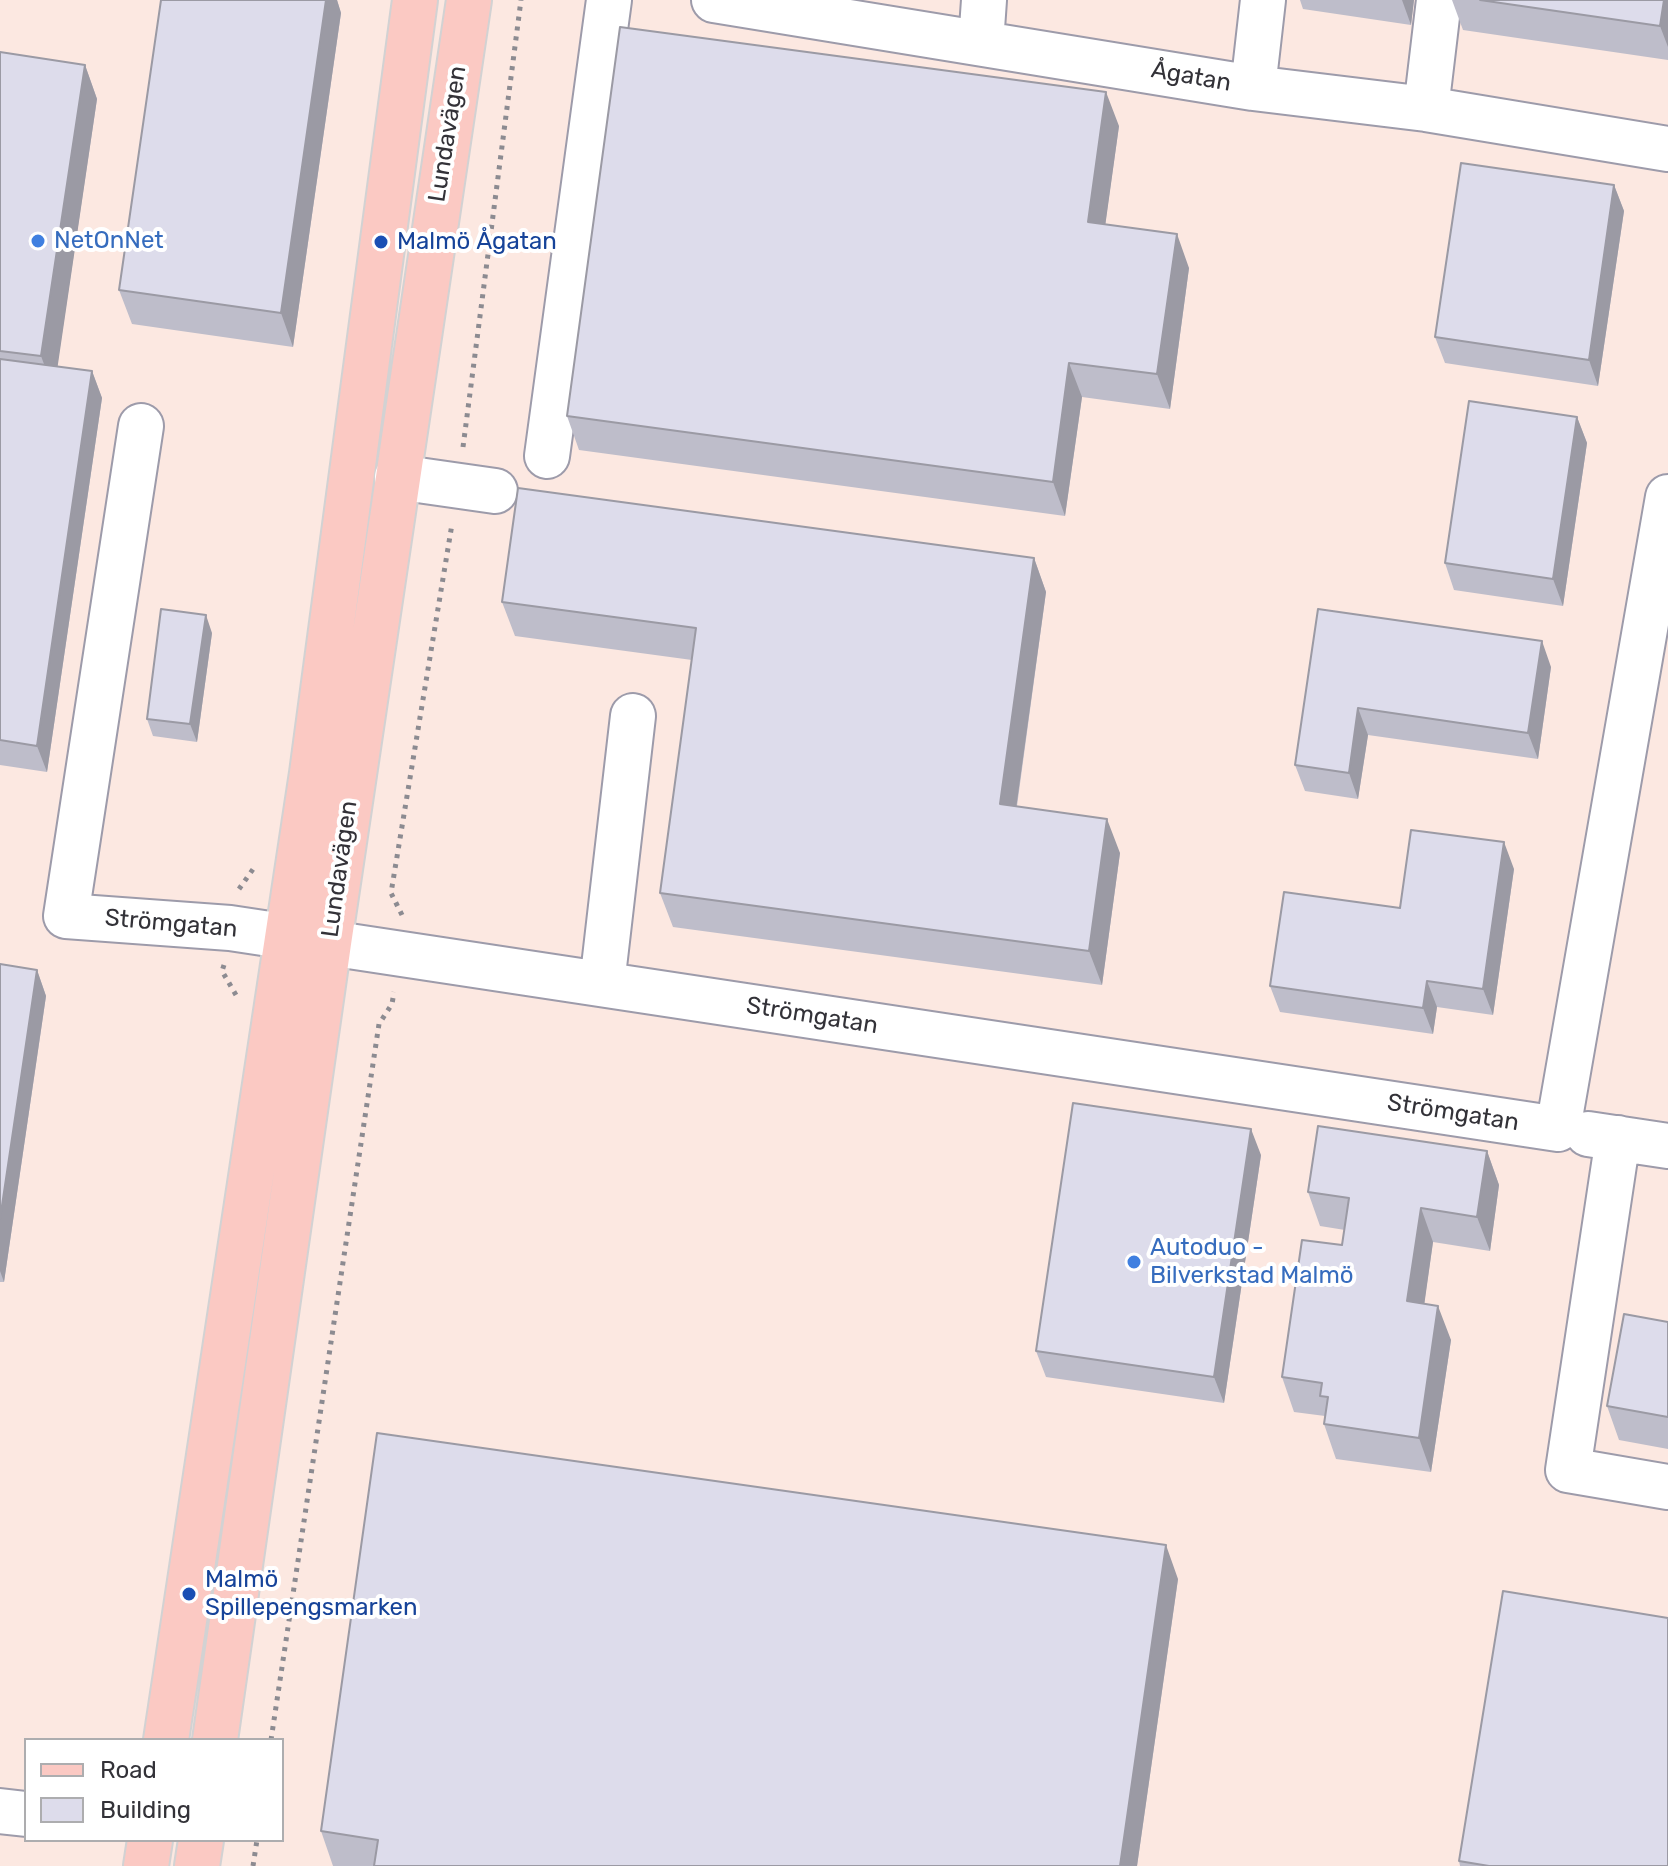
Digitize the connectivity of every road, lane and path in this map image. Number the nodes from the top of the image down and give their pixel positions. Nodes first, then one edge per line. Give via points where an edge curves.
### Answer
1 (415, 0) edge
2 (469, 0) edge
3 (521, 0) edge
4 (609, 0) edge
5 (714, 0) edge
6 (984, 0) edge
7 (1263, 0) edge
8 (1439, 0) edge
9 (841, 9) edge
10 (981, 43) junction
11 (1253, 88) junction
12 (1426, 109) junction
13 (1668, 149) edge
14 (141, 426) dead end
15 (547, 456) dead end
16 (397, 477) junction
17 (476, 488) junction
18 (1668, 497) edge
19 (633, 716) dead end
20 (286, 937) junction
21 (329, 943) junction
22 (400, 953) junction
23 (602, 984) junction
24 (1558, 1129) junction
25 (1618, 1138) junction
26 (1668, 1146) edge
27 (1668, 1487) edge
28 (166, 1738) edge
29 (215, 1738) edge
30 (271, 1738) edge
31 (0, 1811) edge
32 (24, 1814) edge
33 (150, 1842) edge
34 (201, 1842) edge
35 (257, 1842) edge
36 (146, 1866) edge
37 (197, 1866) edge
38 (253, 1866) edge

1 - 20 main road, Lundavägen via 354,476
2 - 16 main road, Lundavägen
3 - 17 path
4 - 15 street
5 - 9 street, Ågatan
6 - 10 street
7 - 11 street
8 - 12 street
9 - 10 street, Ågatan
10 - 11 street, Ågatan
11 - 12 street, Ågatan
12 - 13 street, Ågatan
14 - 20 street, Strömgatan via 66,916
16 - 17 street
16 - 21 main road, Lundavägen
17 - 22 path via 391,893 404,918
18 - 24 street
19 - 23 street
20 - 21 street, Strömgatan
20 - 28 main road, Lundavägen
21 - 22 street, Strömgatan
21 - 29 main road, Lundavägen
22 - 23 street, Strömgatan
22 - 30 path via 392,1004 379,1024
23 - 24 street, Strömgatan
24 - 25 street, Strömgatan
25 - 26 street, Strömgatan
25 - 27 street via 1568,1470
31 - 32 street
33 - 36 main road
34 - 37 main road
35 - 38 path

